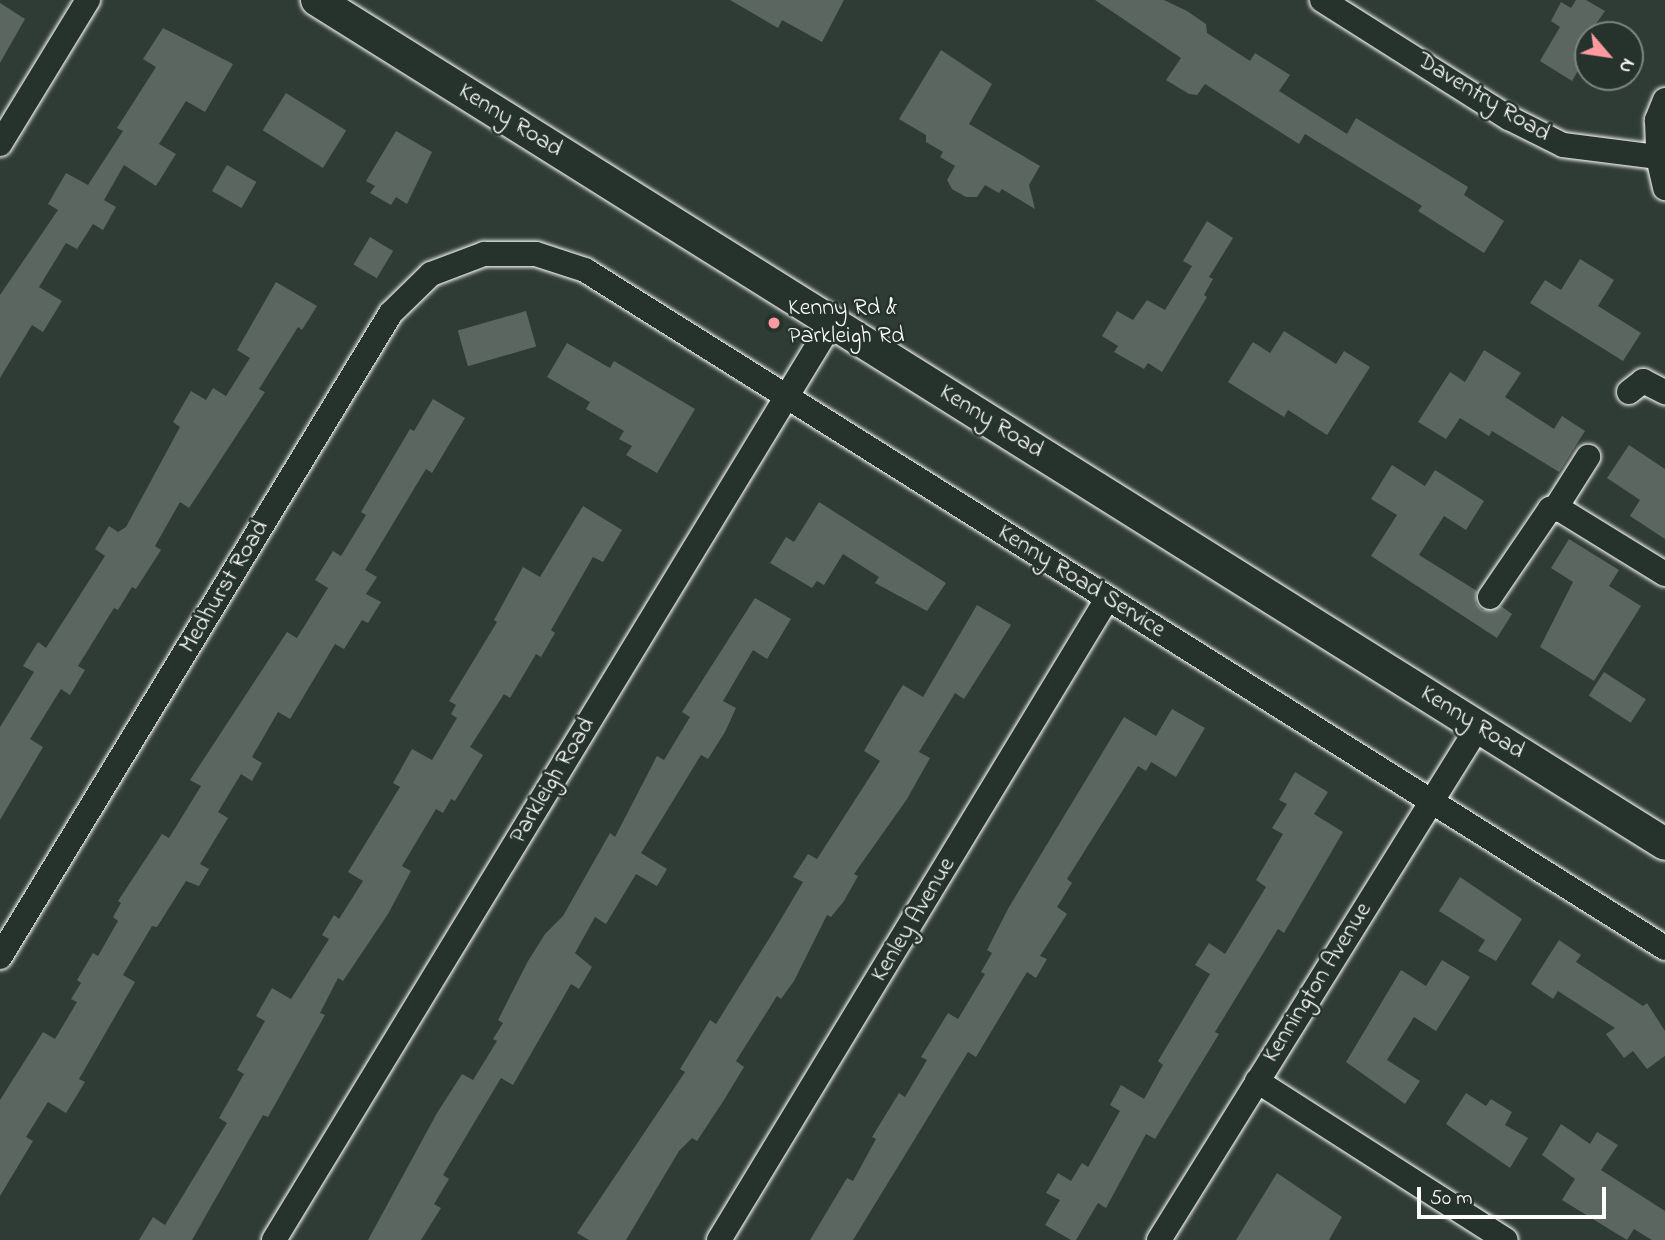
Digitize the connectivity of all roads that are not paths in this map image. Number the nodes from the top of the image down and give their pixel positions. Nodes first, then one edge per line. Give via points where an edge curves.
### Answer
1 (88, 0) edge
2 (317, 0) edge
3 (1322, 0) edge
4 (1665, 100) edge
5 (0, 144) edge
6 (1658, 157) junction
7 (1665, 188) edge
8 (484, 254) joint
9 (832, 322) junction
10 (1629, 392) dead end
11 (1665, 392) edge
12 (786, 396) junction
13 (1588, 457) dead end
14 (1555, 509) junction
15 (1665, 573) edge
16 (1489, 597) dead end
17 (1107, 599) junction
18 (1478, 727) junction
19 (1431, 803) junction
20 (1665, 844) edge
21 (1665, 948) edge
22 (0, 957) edge
23 (1257, 1081) junction
24 (274, 1240) edge
25 (719, 1240) edge
26 (1159, 1240) edge
27 (1506, 1240) edge

1 - 5 street
2 - 9 main road, Kenny Road
3 - 6 street, Daventry Road via 1510,118 1563,145
4 - 6 street via 1657,120
6 - 7 street
8 - 12 street, Kenny Road Service via 536,254 585,270
8 - 22 street, Medhurst Road via 432,275 391,313
9 - 12 street, Parkleigh Road
9 - 18 main road, Kenny Road
10 - 11 street via 1643,381
12 - 17 street, Kenny Road Service
12 - 24 street, Parkleigh Road
13 - 14 street
14 - 15 street
14 - 16 street via 1542,516
17 - 19 street, Kenny Road Service
17 - 25 street, Kenley Avenue
18 - 19 street, Kennington Avenue
18 - 20 main road, Kenny Road
19 - 21 street, Kenny Road Service
19 - 23 street, Kennington Avenue
23 - 26 street, Kennington Avenue
23 - 27 street

